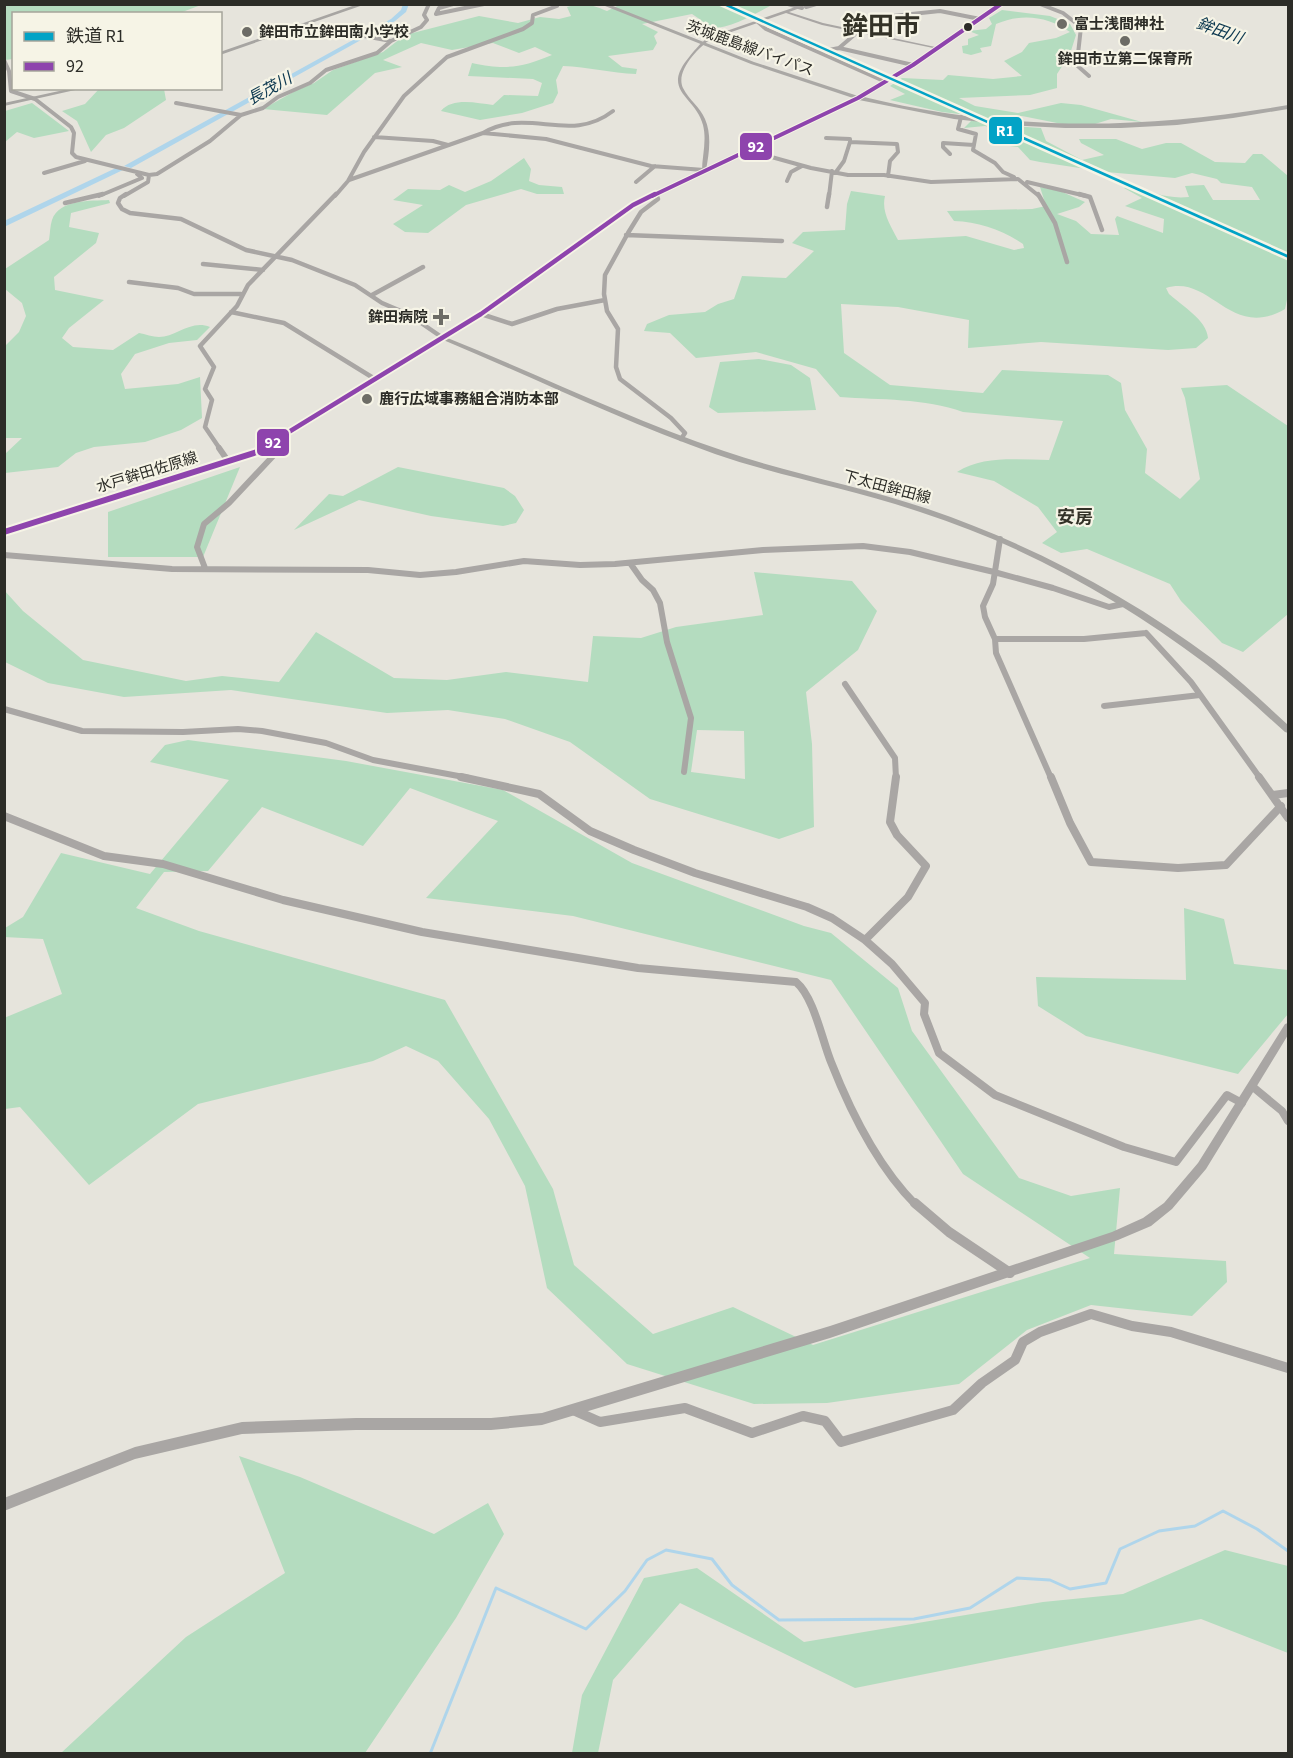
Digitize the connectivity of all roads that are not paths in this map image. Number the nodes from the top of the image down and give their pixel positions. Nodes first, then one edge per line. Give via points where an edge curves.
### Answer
1 (364, 4) edge
2 (429, 4) edge
3 (453, 4) edge
4 (484, 4) edge
5 (554, 4) edge
6 (602, 4) edge
7 (788, 4) edge
8 (816, 4) edge
9 (1001, 4) edge
10 (1040, 4) edge
11 (806, 7) edge
12 (788, 13) junction
13 (980, 19) junction
14 (758, 22) junction
15 (859, 32) junction
16 (364, 36) dead end
17 (392, 41) junction
18 (703, 43) junction
19 (839, 48) junction
20 (938, 48) junction
21 (821, 52) junction
22 (222, 53) edge
23 (4, 60) edge
24 (913, 65) junction
25 (1089, 76) dead end
26 (887, 81) junction
27 (74, 90) edge
28 (858, 98) junction
29 (36, 99) junction
30 (176, 103) dead end
31 (4, 105) edge
32 (1288, 108) edge
33 (613, 111) dead end
34 (241, 115) junction
35 (961, 117) junction
36 (483, 133) junction
37 (872, 136) dead end
38 (374, 137) junction
39 (826, 138) dead end
40 (850, 142) junction
41 (871, 143) junction
42 (449, 145) junction
43 (974, 145) junction
44 (746, 150) junction
45 (950, 154) dead end
46 (85, 161) junction
47 (655, 166) junction
48 (802, 166) junction
49 (704, 170) junction
50 (133, 171) junction
51 (834, 172) junction
52 (44, 173) dead end
53 (149, 175) junction
54 (888, 176) junction
55 (1018, 179) junction
56 (348, 181) junction
57 (787, 181) dead end
58 (636, 182) dead end
59 (1027, 182) junction
60 (656, 193) junction
61 (65, 203) dead end
62 (827, 207) dead end
63 (1102, 230) dead end
64 (627, 235) junction
65 (782, 241) dead end
66 (275, 257) junction
67 (1067, 262) dead end
68 (203, 264) dead end
69 (423, 267) dead end
70 (263, 270) junction
71 (129, 282) dead end
72 (241, 294) junction
73 (372, 295) junction
74 (605, 300) junction
75 (231, 312) junction
76 (481, 314) junction
77 (444, 338) junction
78 (375, 379) junction
79 (681, 439) junction
80 (274, 455) dead end
81 (228, 461) junction
82 (4, 532) edge
83 (1000, 539) junction
84 (4, 555) edge
85 (630, 563) junction
86 (205, 568) junction
87 (994, 572) junction
88 (1123, 604) junction
89 (1153, 622) junction
90 (1146, 633) junction
91 (995, 639) junction
92 (845, 684) dead end
93 (1200, 695) junction
94 (1104, 706) dead end
95 (4, 709) edge
96 (1288, 730) edge
97 (684, 772) dead end
98 (1288, 793) edge
99 (1273, 795) junction
100 (1281, 807) junction
101 (4, 816) edge
102 (1288, 818) edge
103 (865, 940) junction
104 (1288, 1027) edge
105 (1253, 1087) junction
106 (1242, 1103) junction
107 (1288, 1121) edge
108 (1010, 1273) junction
109 (1288, 1368) edge
110 (571, 1409) junction
111 (4, 1505) edge

1 - 22 main road
2 - 17 street via 424,25
3 - 4 street via 439,8 436,14
5 - 38 street via 557,6 533,15 532,23 523,29 443,59 398,103
6 - 18 main road, 茨城鹿島線バイパス
7 - 11 street
8 - 11 street
9 - 13 main road, 水戸鉾田佐原線
10 - 25 street via 1067,15 1081,27 1078,54 1072,61
11 - 12 street
12 - 14 street
12 - 15 street
13 - 15 street via 940,11 885,16 870,19
13 - 20 main road, 水戸鉾田佐原線
14 - 18 street
14 - 21 street
15 - 19 street
15 - 20 street
16 - 17 street
17 - 34 street via 377,53 326,70 263,108
18 - 28 main road, 茨城鹿島線バイパス
18 - 49 street via 678,78 682,91 705,125
19 - 21 street
19 - 24 street
20 - 24 main road, 水戸鉾田佐原線
21 - 26 street
23 - 29 street via 10,67 11,91
24 - 26 main road, 水戸鉾田佐原線
26 - 28 main road, 水戸鉾田佐原線
27 - 29 main road
28 - 35 main road, 茨城鹿島線バイパス
28 - 44 main road, 水戸鉾田佐原線
29 - 31 main road
29 - 46 street via 71,127 72,153
30 - 34 street
32 - 35 main road, 茨城鹿島線バイパス via 1170,125 1067,126
33 - 36 street via 590,126 506,122
34 - 53 street via 172,166
35 - 43 street via 958,129 976,134
36 - 42 street
36 - 47 street via 564,142
37 - 41 street
38 - 42 street
38 - 56 street
39 - 40 street
40 - 41 street
40 - 51 street via 844,161
41 - 54 street via 897,144 898,152 890,161
42 - 56 street
43 - 45 street via 943,143
43 - 55 street via 974,150 995,163 997,169
44 - 48 street
44 - 49 main road, 水戸鉾田佐原線
46 - 50 street
46 - 52 street
47 - 49 street
47 - 58 street
48 - 51 street
48 - 57 street via 791,172
49 - 60 main road, 水戸鉾田佐原線
50 - 53 street
50 - 61 street via 142,178 99,196
51 - 54 street
51 - 62 street
53 - 66 street via 148,182 120,198 122,208 130,213 181,219 246,250
54 - 55 street via 931,182
55 - 59 street
56 - 66 street
59 - 63 street via 1090,197
59 - 67 street via 1057,227
60 - 64 street via 656,201 641,212
60 - 76 main road, 水戸鉾田佐原線 via 613,217
64 - 65 street
64 - 74 street via 605,275
66 - 70 street
66 - 73 street via 303,264
68 - 70 street
69 - 73 street
70 - 72 street
71 - 72 street via 194,294
72 - 75 street
73 - 77 street
74 - 76 street via 557,309 512,324
74 - 79 street via 618,329 616,367 620,379 671,418 685,433
75 - 78 street via 284,323
75 - 81 street via 200,346 214,367 205,389 212,400 204,427
76 - 77 main road, 水戸鉾田佐原線
77 - 78 main road, 水戸鉾田佐原線
77 - 79 main road, 下太田鉾田線
78 - 81 main road, 水戸鉾田佐原線 via 257,452
79 - 83 main road, 下太田鉾田線 via 798,477 920,509
80 - 86 street via 204,524 197,547
81 - 82 main road, 水戸鉾田佐原線
83 - 87 street
83 - 88 main road, 下太田鉾田線
84 - 86 street via 172,569
85 - 86 street via 529,561 420,574
85 - 87 street via 847,545 910,552
85 - 97 street via 660,603 667,642 691,718
87 - 88 street via 1109,607
87 - 91 street via 983,606
88 - 89 main road, 下太田鉾田線
89 - 90 street via 1146,627
89 - 96 main road, 下太田鉾田線 via 1211,663
90 - 91 street via 1084,639
90 - 93 street
91 - 100 street via 996,653 1091,862 1217,867 1226,864
92 - 103 street via 895,758 897,773 890,822 926,867 909,895
93 - 94 street
93 - 99 street
95 - 103 street via 82,731 262,731 326,743 373,760 520,788 539,794 590,831 738,888 807,908 832,918
98 - 99 street
99 - 100 street
100 - 102 street
101 - 108 street via 104,856 163,864 283,900 422,932 638,968 796,982 805,991 848,1099 895,1182 926,1214
103 - 106 street via 925,1003 924,1014 939,1053 995,1095 1124,1147 1176,1162 1227,1095
104 - 105 street
105 - 106 street
105 - 107 street
106 - 108 street via 1202,1166 1168,1206 1152,1218 1114,1236
108 - 110 street via 830,1332
109 - 110 street via 1171,1332 1091,1314 1023,1342 1015,1360 953,1410 841,1442 825,1421 803,1416 752,1433 685,1408 600,1422
110 - 111 street via 515,1423 242,1428 135,1453

